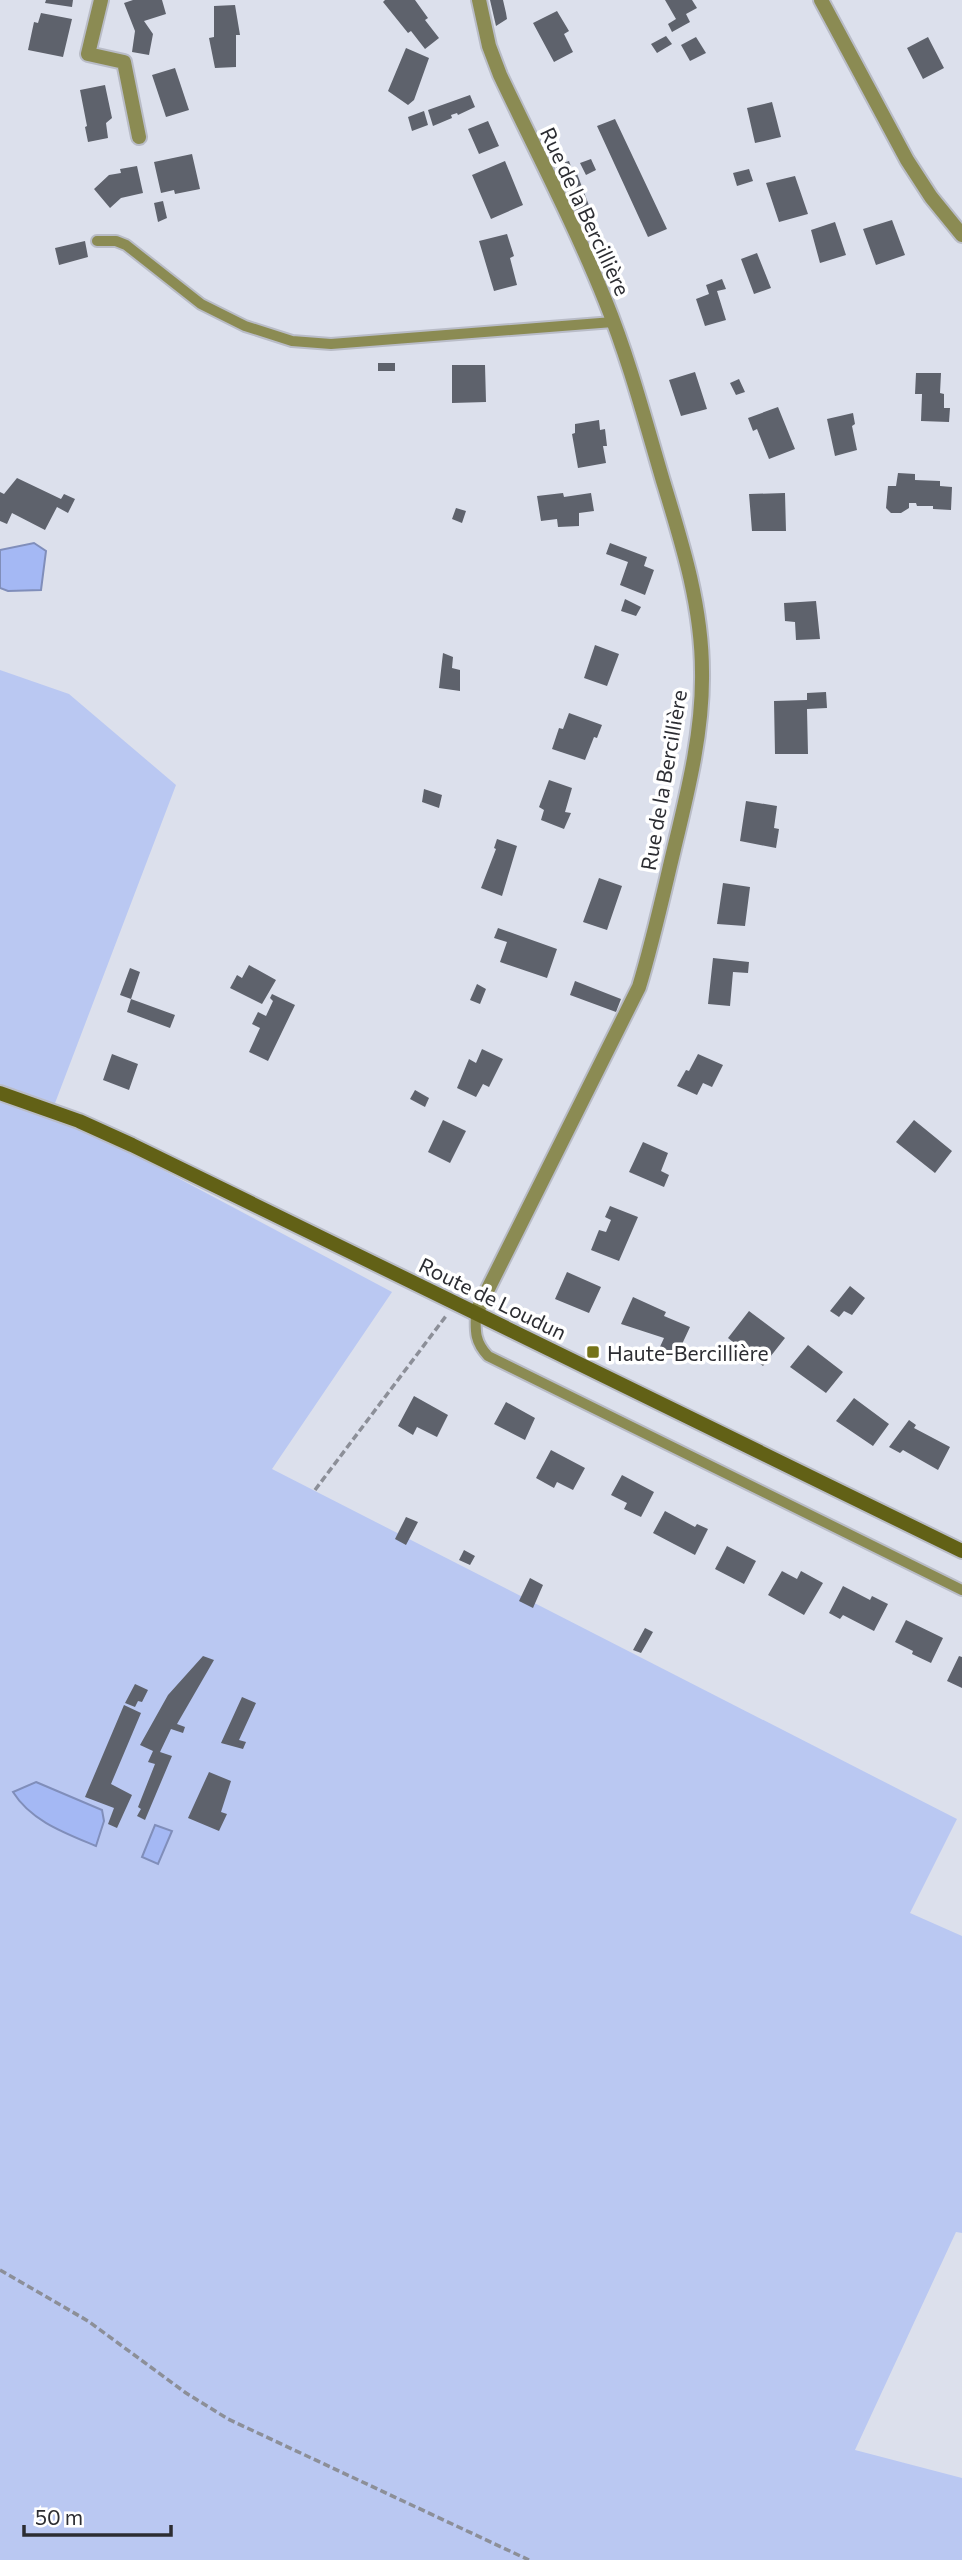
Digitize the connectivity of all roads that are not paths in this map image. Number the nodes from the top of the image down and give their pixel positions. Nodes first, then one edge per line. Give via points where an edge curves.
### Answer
1 (101, 0) edge
2 (479, 0) edge
3 (821, 0) edge
4 (139, 137) dead end
5 (962, 235) edge
6 (97, 241) dead end
7 (613, 322) junction
8 (0, 1093) edge
9 (476, 1313) junction
10 (962, 1551) edge
11 (962, 1590) edge

1 - 4 street via 88,54 124,62
2 - 7 street, Rue de la Bercillière via 500,75
3 - 5 street via 907,160
6 - 7 lane via 126,245 201,304 245,326 292,341 331,344
7 - 9 street, Rue de la Bercillière via 689,571 702,671 697,736 639,987
8 - 9 main road, Route de Loudun via 132,1144
9 - 10 main road, Route de Loudun
9 - 11 lane via 478,1345 488,1356

